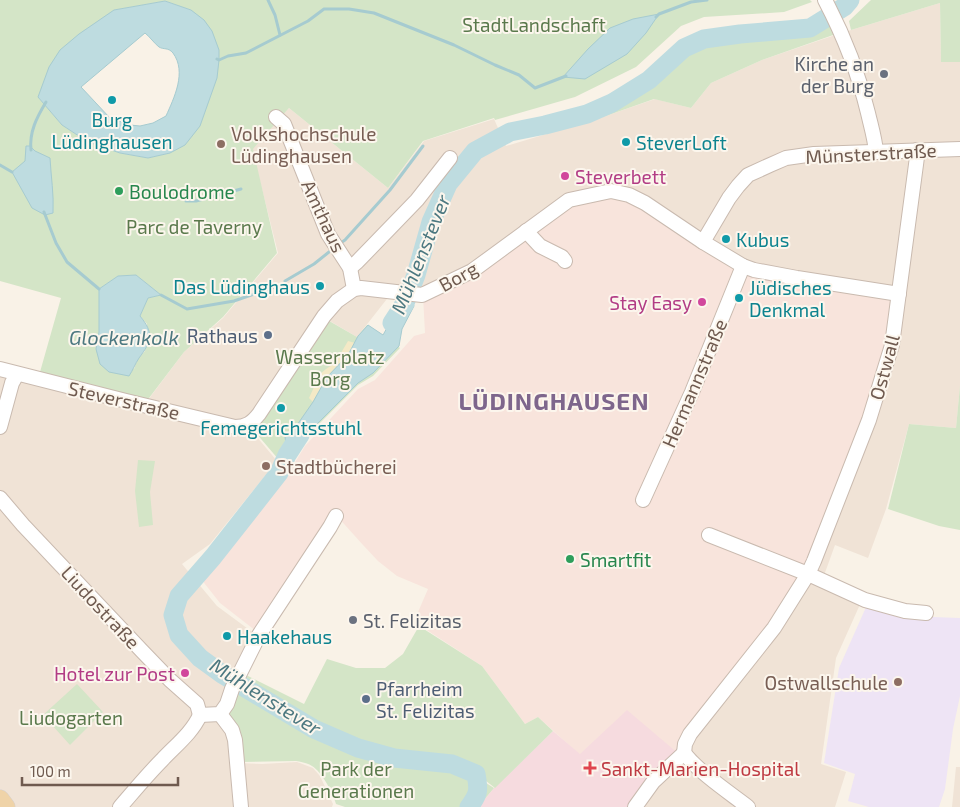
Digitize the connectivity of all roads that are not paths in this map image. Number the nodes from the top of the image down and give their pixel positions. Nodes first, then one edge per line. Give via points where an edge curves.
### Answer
1 (827, 4) edge
2 (276, 117) dead end
3 (960, 149) edge
4 (917, 150) junction
5 (876, 152) junction
6 (450, 158) dead end
7 (526, 231) junction
8 (703, 242) junction
9 (565, 261) dead end
10 (743, 266) junction
11 (350, 268) junction
12 (354, 289) junction
13 (899, 294) junction
14 (0, 369) edge
15 (17, 374) junction
16 (0, 427) edge
17 (0, 498) edge
18 (643, 500) dead end
19 (336, 516) dead end
20 (709, 535) dead end
21 (808, 574) junction
22 (926, 614) dead end
23 (220, 714) junction
24 (200, 715) junction
25 (684, 753) junction
26 (0, 799) edge
27 (6, 807) edge
28 (120, 807) edge
29 (241, 807) edge
30 (636, 807) edge
31 (748, 807) edge

1 - 5 street via 839,26 862,89
2 - 11 street, Amthaus via 284,124 328,234
3 - 4 street, Münsterstraße
4 - 5 street, Münsterstraße
4 - 13 street, Ostwall
5 - 8 street, Münsterstraße via 786,158 748,175 729,198
6 - 11 street via 417,200
7 - 8 street, Borg via 569,200 611,191 645,203
7 - 9 street via 540,246
7 - 12 street, Borg via 472,271 422,295
8 - 10 street, Borg
10 - 13 street, Borg
10 - 18 street, Hermannstraße via 692,392
11 - 12 street, Amthaus
12 - 15 street, Steverstraße via 337,300 324,316 259,414 242,427
13 - 21 street, Ostwall via 892,345 869,420
14 - 15 street, Steverstraße
15 - 16 street
17 - 24 street, Liudostraße via 142,651 197,704
19 - 23 street via 259,635
20 - 21 street
21 - 22 street via 865,600
21 - 25 street, Ostwall via 774,628 690,734
23 - 24 street
23 - 29 street via 235,740
24 - 28 street
25 - 30 street via 653,782
25 - 31 street
26 - 27 main road

